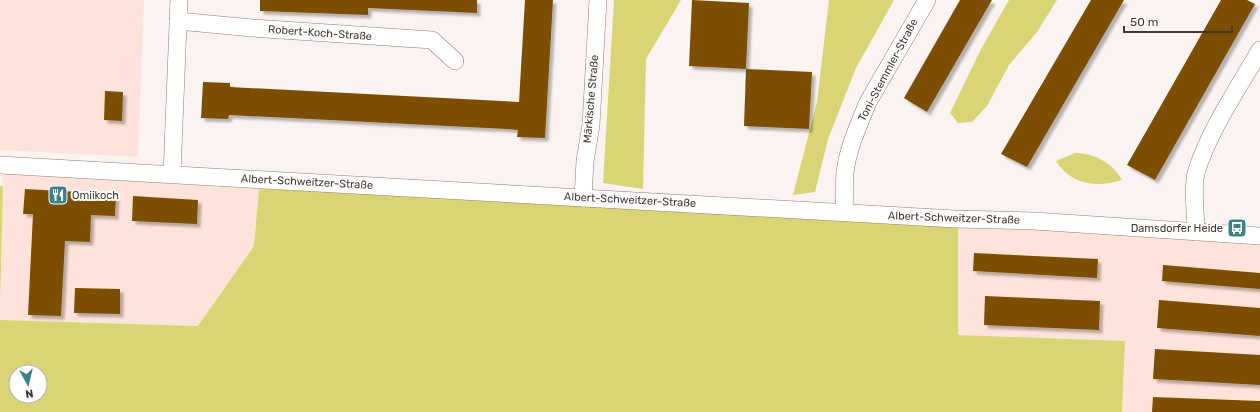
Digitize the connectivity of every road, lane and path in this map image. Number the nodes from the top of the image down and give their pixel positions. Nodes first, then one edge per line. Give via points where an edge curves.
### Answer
1 (179, 0) edge
2 (598, 0) edge
3 (927, 0) edge
4 (178, 21) junction
5 (1260, 50) edge
6 (455, 61) dead end
7 (0, 165) edge
8 (172, 174) junction
9 (583, 198) junction
10 (844, 212) junction
11 (1196, 232) junction
12 (1260, 236) edge

1 - 4 street
2 - 9 street, Märkische Straße via 591,125 585,161
3 - 10 street, Toni-Stemmler-Straße via 868,102 851,147 845,172
4 - 6 street, Robert-Koch-Straße via 432,40
4 - 8 street
5 - 11 street via 1209,142 1196,174
7 - 8 street, Albert-Schweitzer-Straße
8 - 9 street, Albert-Schweitzer-Straße
9 - 10 street, Albert-Schweitzer-Straße
10 - 11 street, Albert-Schweitzer-Straße
11 - 12 street, Albert-Schweitzer-Straße

